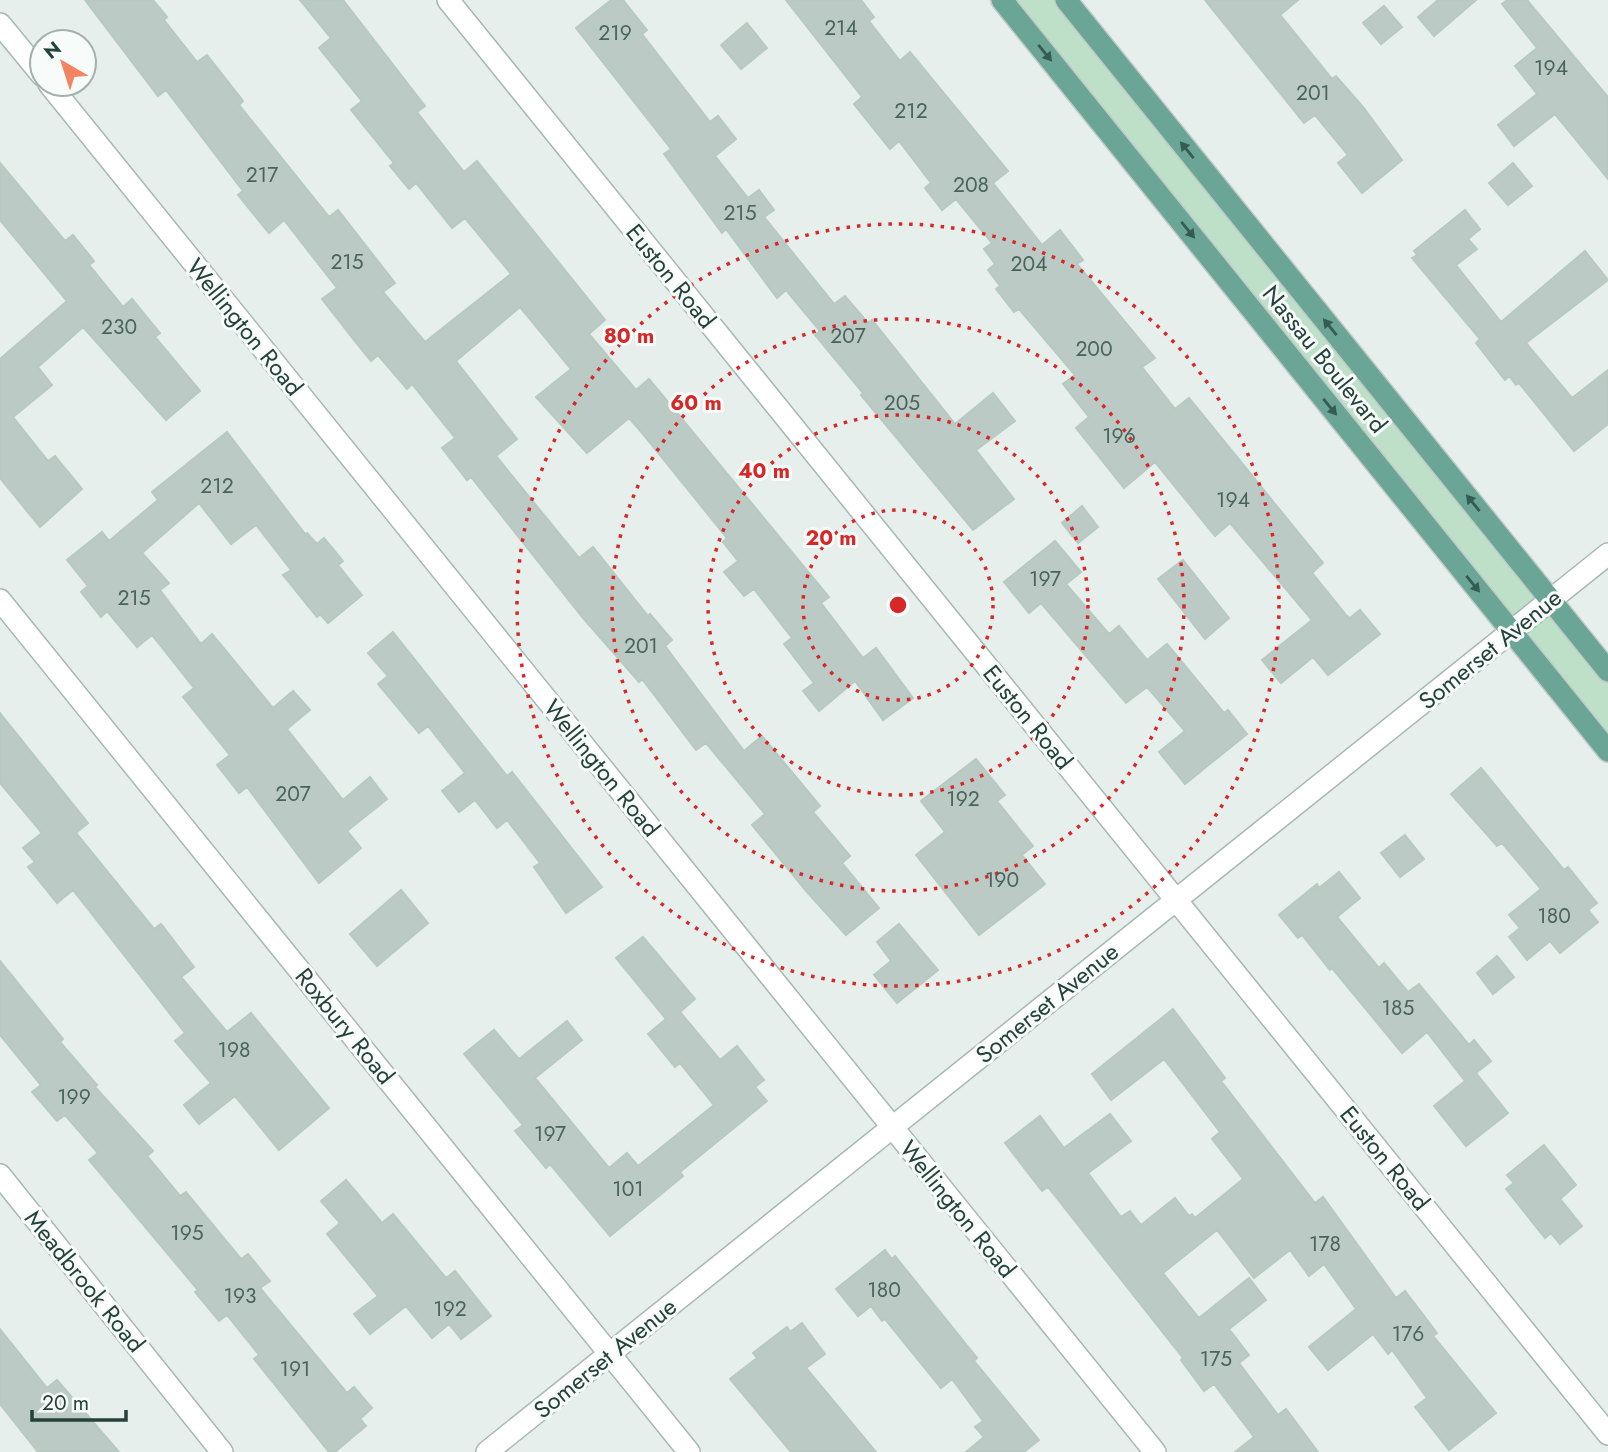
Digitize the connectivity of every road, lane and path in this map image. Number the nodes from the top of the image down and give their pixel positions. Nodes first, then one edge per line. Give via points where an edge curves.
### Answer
1 (448, 0) edge
2 (1002, 0) edge
3 (1066, 0) edge
4 (0, 23) edge
5 (28, 58) edge
6 (60, 98) edge
7 (1608, 554) edge
8 (0, 600) edge
9 (1551, 600) junction
10 (1511, 632) junction
11 (1608, 671) edge
12 (1608, 751) edge
13 (1176, 900) junction
14 (892, 1128) junction
15 (0, 1175) edge
16 (610, 1354) junction
17 (1608, 1434) edge
18 (222, 1452) edge
19 (487, 1452) edge
20 (690, 1452) edge
21 (1154, 1452) edge

1 - 13 street, Euston Road
2 -> 10 main road, Nassau Boulevard
9 -> 3 main road, Nassau Boulevard
4 - 5 street
6 - 14 street, Wellington Road
7 - 9 street, Somerset Avenue
8 - 16 street, Roxbury Road
9 - 10 street, Somerset Avenue
9 - 11 main road, Nassau Boulevard
10 - 12 main road, Nassau Boulevard
10 - 13 street, Somerset Avenue
13 - 14 street, Somerset Avenue
13 - 17 street, Euston Road
14 - 16 street, Somerset Avenue
14 - 21 street, Wellington Road
15 - 18 street, Meadbrook Road
16 - 19 street, Somerset Avenue
16 - 20 street, Roxbury Road

